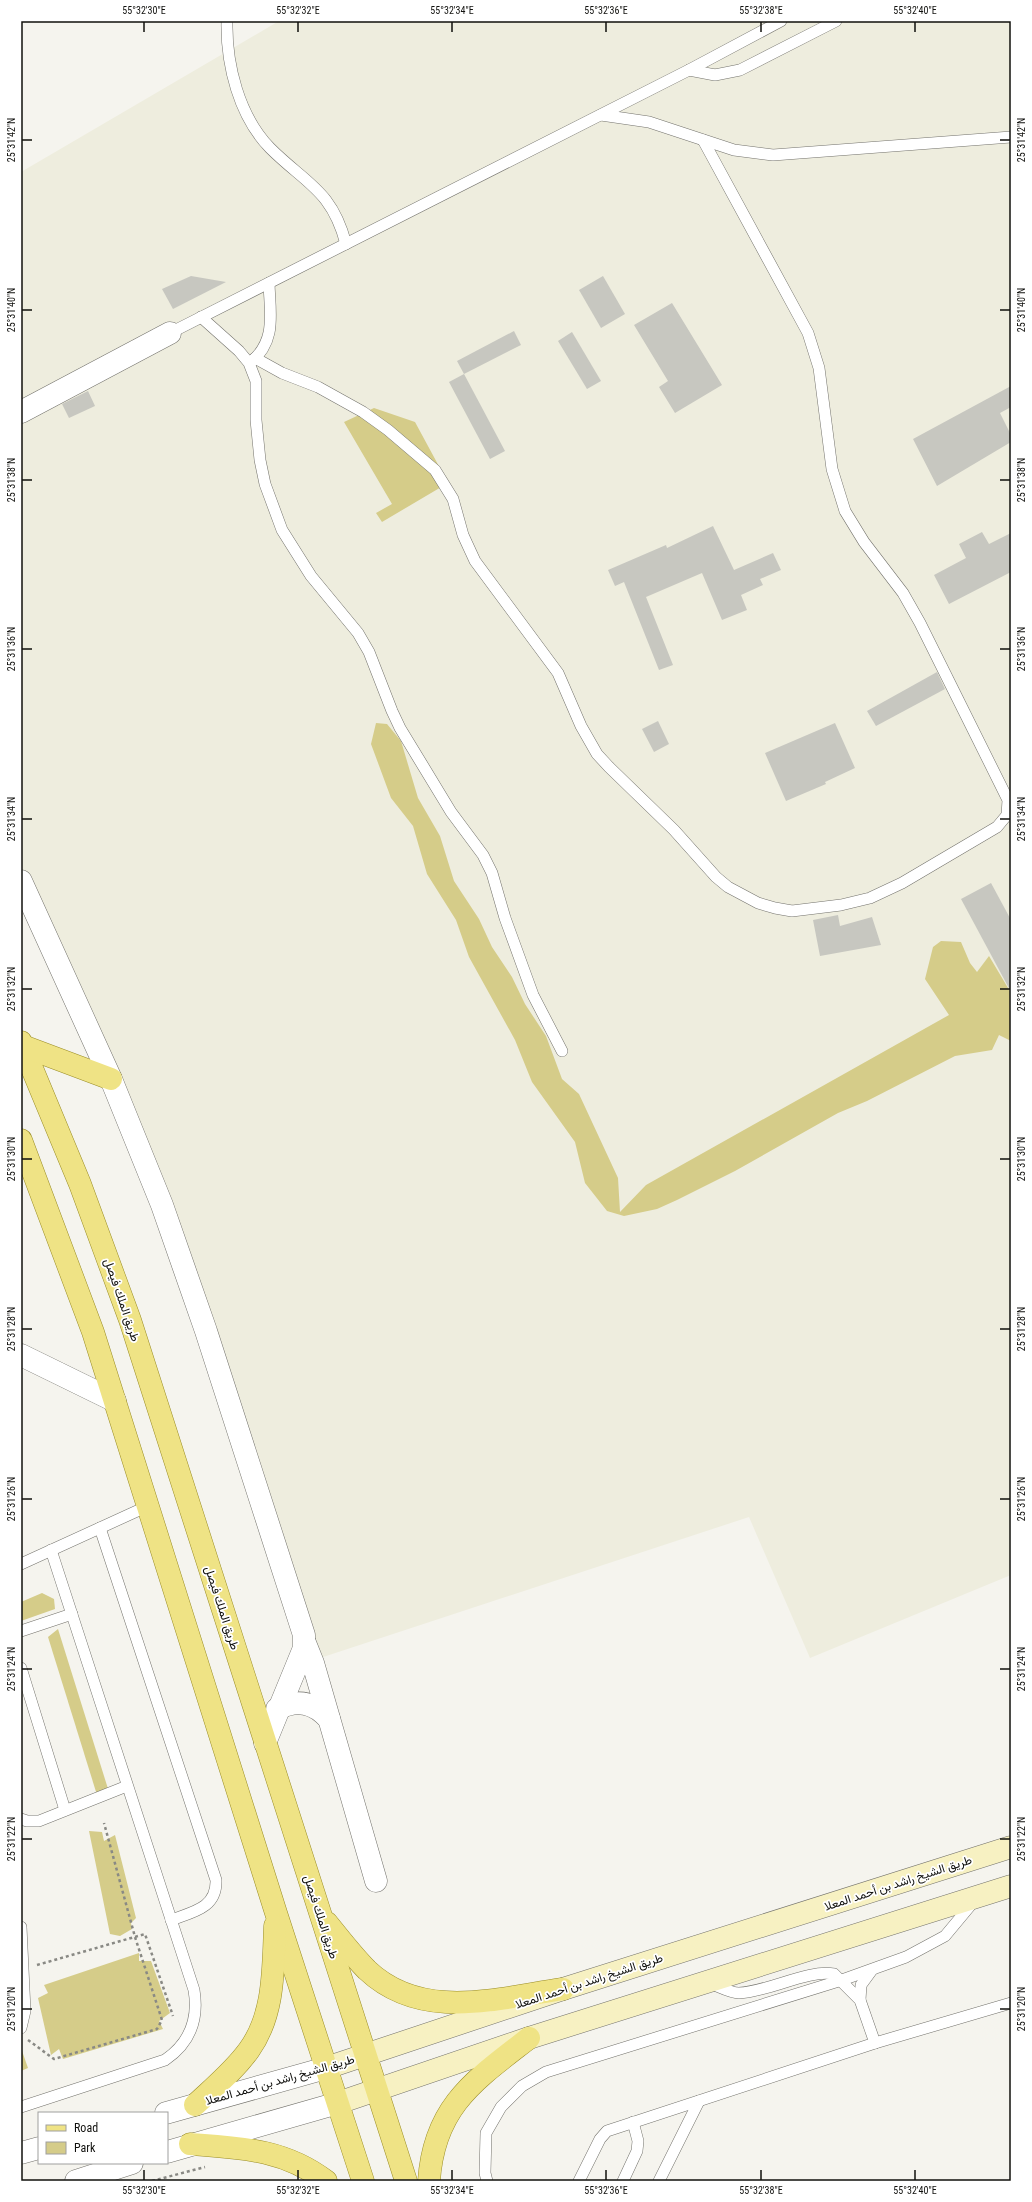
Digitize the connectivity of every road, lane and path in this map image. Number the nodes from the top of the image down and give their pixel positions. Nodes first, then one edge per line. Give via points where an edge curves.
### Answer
1 (227, 21) edge
2 (782, 21) edge
3 (836, 21) edge
4 (689, 70) junction
5 (600, 115) junction
6 (1011, 137) edge
7 (703, 140) junction
8 (346, 244) junction
9 (269, 283) junction
10 (201, 318) junction
11 (170, 333) joint
12 (252, 361) junction
13 (21, 412) edge
14 (21, 881) edge
15 (22, 1044) edge
16 (562, 1051) dead end
17 (111, 1078) junction
18 (21, 1140) edge
19 (21, 1355) edge
20 (115, 1401) junction
21 (148, 1506) junction
22 (100, 1528) junction
23 (51, 1550) junction
24 (21, 1564) edge
25 (72, 1614) junction
26 (21, 1631) edge
27 (305, 1643) junction
28 (21, 1668) edge
29 (277, 1709) junction
30 (329, 1719) junction
31 (265, 1743) junction
32 (127, 1786) junction
33 (65, 1810) junction
34 (21, 1819) edge
35 (104, 1823) dead end
36 (1011, 1847) edge
37 (376, 1880) dead end
38 (1011, 1886) edge
39 (978, 1897) junction
40 (276, 1913) junction
41 (320, 1915) junction
42 (171, 1920) junction
43 (21, 1927) edge
44 (135, 1937) junction
45 (23, 1969) junction
46 (872, 1970) junction
47 (842, 1980) junction
48 (706, 1982) junction
49 (563, 1989) junction
50 (860, 2000) junction
51 (1011, 2003) edge
52 (173, 2016) dead end
53 (21, 2028) edge
54 (529, 2038) junction
55 (26, 2039) dead end
56 (875, 2043) junction
57 (366, 2055) junction
58 (326, 2068) junction
59 (377, 2090) junction
60 (699, 2101) junction
61 (338, 2104) junction
62 (195, 2105) junction
63 (21, 2108) edge
64 (168, 2112) edge
65 (633, 2122) junction
66 (190, 2144) junction
67 (38, 2148) edge
68 (168, 2152) edge
69 (21, 2153) edge
70 (129, 2164) edge
71 (76, 2181) edge
72 (326, 2181) edge
73 (363, 2181) edge
74 (406, 2181) edge
75 (429, 2181) edge
76 (487, 2181) edge
77 (579, 2181) edge
78 (623, 2181) edge
79 (659, 2181) edge

1 - 8 lane via 230,58 238,93 255,129 269,147 314,185 329,203 341,226
2 - 4 lane
3 - 4 lane via 740,70 715,75
4 - 5 lane
5 - 7 lane via 649,122
5 - 8 lane
6 - 7 lane via 773,155 734,150
7 - 12 lane via 808,333 819,368 832,469 845,511 864,542 903,593 920,623 1008,800 1006,816 997,827 902,883 870,898 841,905 792,911 758,903 728,887 597,754 580,726 558,673 475,561 463,535 453,499 435,470 364,412 318,387
8 - 9 lane
9 - 10 lane
9 - 12 lane via 269,336 266,346
10 - 11 lane
10 - 12 lane
11 - 13 street
12 - 16 lane via 256,381 260,460 265,484 282,530 311,576 358,633 372,658 400,728 452,812 483,855 492,873 505,918 533,995
14 - 17 street
15 - 17 main road
15 - 31 main road, طريق الملك فيصل via 67,1151 111,1267
17 - 27 street via 162,1205 206,1331
18 - 20 main road via 69,1265
19 - 20 street
20 - 21 main road
21 - 22 lane
21 - 40 main road
22 - 23 lane
22 - 42 lane via 216,1880 215,1894 207,1906
23 - 24 lane
23 - 25 lane
25 - 26 lane
25 - 32 lane
27 - 29 street
27 - 30 street
28 - 33 lane
29 - 30 street via 296,1702 305,1703 319,1709
29 - 31 street
30 - 37 street
31 - 41 main road, طريق الملك فيصل
32 - 33 lane
32 - 42 lane
33 - 34 lane via 33,1822
35 - 44 path
36 - 49 main road, طريق الشيخ راشد بن أحمد المعلا
38 - 39 main road
39 - 46 lane via 946,1936 906,1957
39 - 48 main road
40 - 58 main road
40 - 62 main road via 272,1984 266,2017 250,2049 238,2064
41 - 49 main road via 368,1970 395,1989 416,1998 461,2003
41 - 57 main road, طريق الملك فيصل
42 - 63 lane via 196,2002 194,2024 183,2045 165,2060 154,2065
43 - 45 lane
44 - 45 path
44 - 52 path via 145,1934
44 - 55 path via 162,2020 157,2029 54,2060
45 - 53 lane via 25,2019
46 - 47 lane
46 - 50 lane via 861,1985
47 - 48 lane via 829,1973 738,1993
47 - 50 lane
47 - 76 lane via 546,2072 522,2086 501,2107 486,2134
48 - 54 main road
49 - 57 main road, طريق الشيخ راشد بن أحمد المعلا
50 - 56 lane
51 - 56 lane
54 - 59 main road
54 - 75 main road via 477,2079 453,2107 436,2140
56 - 60 lane
57 - 58 main road, طريق الشيخ راشد بن أحمد المعلا
57 - 59 main road, طريق الملك فيصل
58 - 61 main road
58 - 62 street, طريق الشيخ راشد بن أحمد المعلا
59 - 61 main road
59 - 74 main road, طريق الملك فيصل
60 - 65 lane
60 - 79 lane
61 - 66 street
61 - 73 main road
62 - 64 street, طريق الشيخ راشد بن أحمد المعلا
65 - 77 lane via 607,2131 600,2139
65 - 78 lane via 638,2141
66 - 68 street
66 - 72 main road via 242,2148 275,2154 306,2167
67 - 69 street
70 - 71 street

